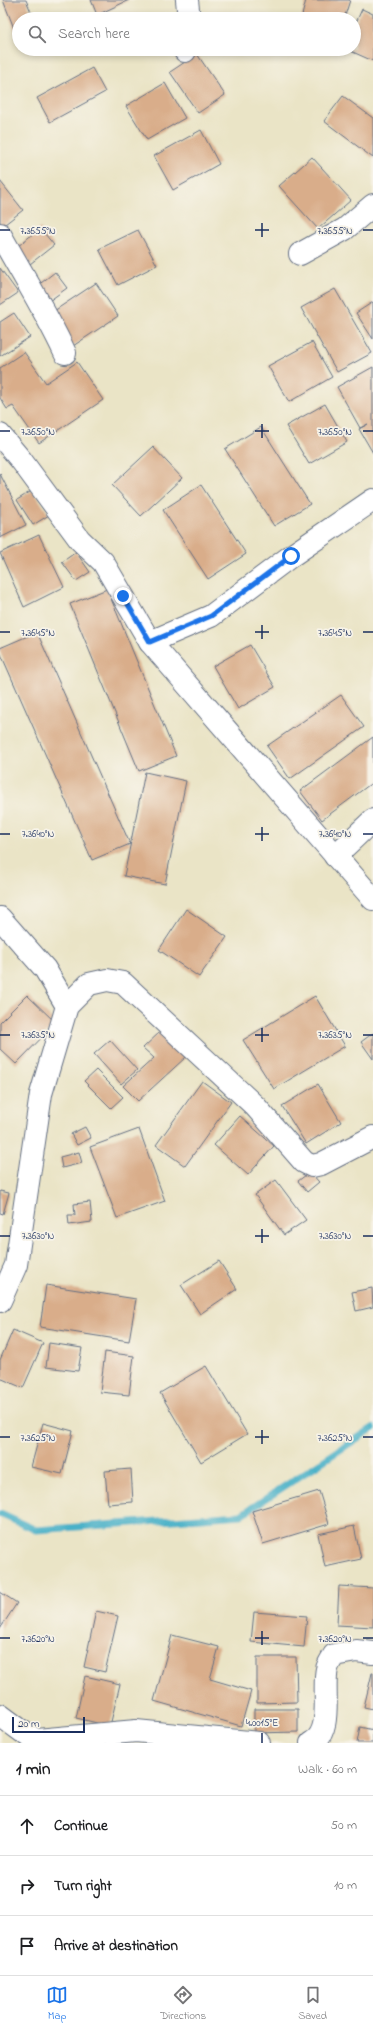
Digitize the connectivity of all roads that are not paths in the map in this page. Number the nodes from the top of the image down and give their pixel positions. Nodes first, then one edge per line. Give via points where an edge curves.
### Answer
1 (187, 0) edge
2 (188, 12) edge
3 (373, 205) edge
4 (0, 234) edge
5 (300, 254) dead end
6 (65, 353) dead end
7 (0, 435) edge
8 (373, 500) edge
9 (150, 642) junction
10 (373, 820) edge
11 (335, 856) junction
12 (373, 899) edge
13 (0, 918) edge
14 (67, 1006) junction
15 (373, 1137) edge
16 (0, 1301) edge
17 (373, 1653) edge
18 (0, 1715) edge
19 (37, 1742) edge
20 (259, 1743) edge
21 (311, 1743) edge

1 - 2 street
3 - 5 street via 346,229
4 - 6 street
7 - 9 street via 80,540 102,562
8 - 9 street via 291,556 211,616
9 - 11 street
10 - 11 street
11 - 12 street
13 - 14 street via 45,969
14 - 15 street via 89,984 106,980 123,983 255,1106 304,1162 312,1166 321,1164
14 - 16 street via 41,1094 16,1265
17 - 21 street via 356,1651 334,1655 327,1669 325,1726
18 - 19 street
19 - 20 street via 136,1731

